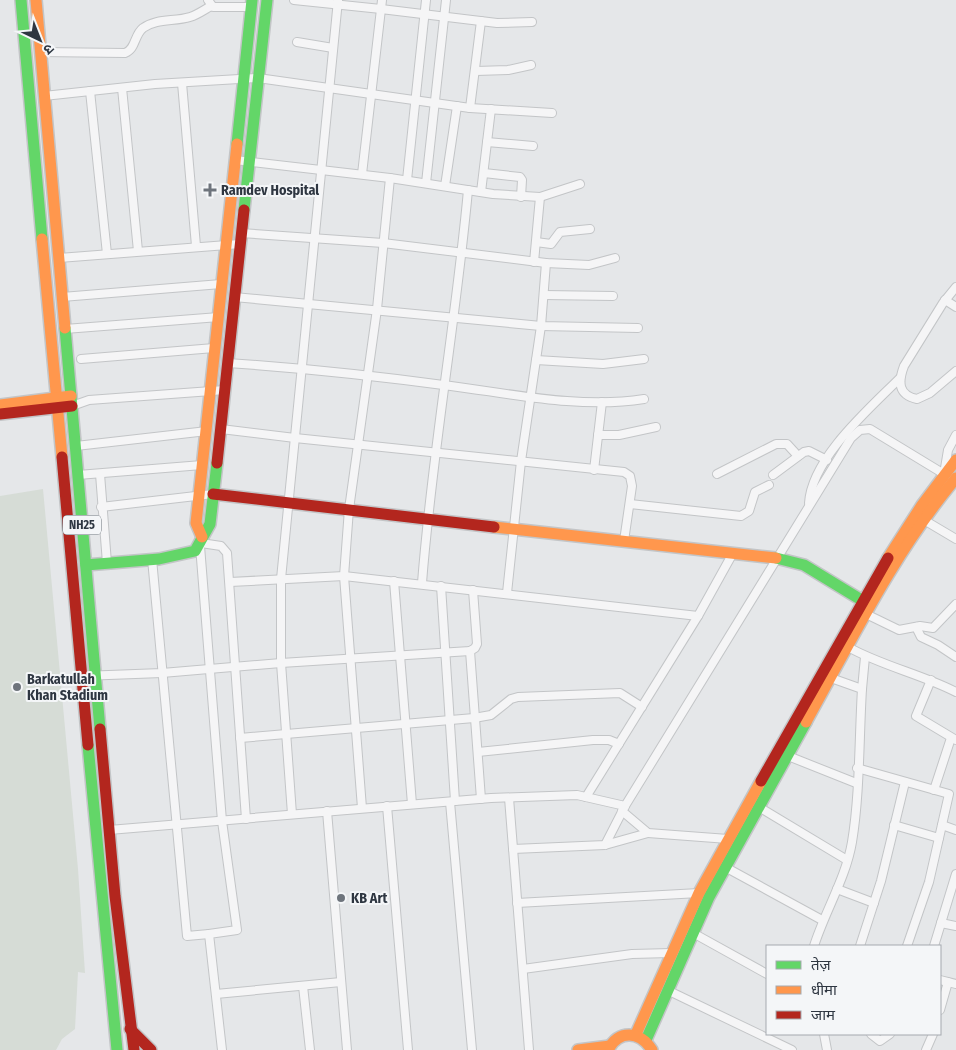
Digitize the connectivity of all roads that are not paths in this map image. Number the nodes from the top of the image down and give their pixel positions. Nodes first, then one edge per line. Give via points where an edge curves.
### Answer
1 (22, 0) edge
2 (36, 0) edge
3 (267, 0) edge
4 (294, 0) edge
5 (382, 0) edge
6 (426, 0) edge
7 (446, 0) edge
8 (337, 2) edge
9 (209, 3) edge
10 (252, 4) edge
11 (381, 9) junction
12 (424, 15) junction
13 (444, 18) junction
14 (481, 21) junction
15 (532, 22) dead end
16 (297, 42) dead end
17 (333, 48) junction
18 (40, 52) junction
19 (531, 65) dead end
20 (476, 71) junction
21 (243, 78) junction
22 (258, 78) junction
23 (182, 83) junction
24 (122, 88) junction
25 (328, 88) junction
26 (90, 91) junction
27 (371, 94) junction
28 (44, 96) junction
29 (414, 100) junction
30 (435, 102) junction
31 (457, 106) junction
32 (470, 108) junction
33 (491, 109) junction
34 (552, 113) dead end
35 (487, 142) junction
36 (533, 146) dead end
37 (236, 160) junction
38 (250, 162) junction
39 (320, 169) junction
40 (484, 173) junction
41 (362, 174) junction
42 (390, 178) junction
43 (407, 180) junction
44 (426, 183) junction
45 (580, 184) dead end
46 (445, 186) junction
47 (468, 190) junction
48 (482, 192) junction
49 (521, 197) junction
50 (540, 197) junction
51 (590, 229) dead end
52 (241, 239) junction
53 (313, 240) junction
54 (536, 242) junction
55 (383, 244) junction
56 (225, 245) junction
57 (196, 246) junction
58 (138, 251) junction
59 (107, 254) junction
60 (462, 254) junction
61 (59, 258) junction
62 (615, 258) dead end
63 (534, 262) junction
64 (546, 263) junction
65 (221, 284) junction
66 (956, 287) edge
67 (544, 295) junction
68 (613, 296) dead end
69 (62, 297) junction
70 (234, 297) junction
71 (945, 300) junction
72 (307, 304) junction
73 (956, 307) edge
74 (377, 309) junction
75 (219, 317) junction
76 (455, 318) junction
77 (541, 326) junction
78 (638, 328) dead end
79 (65, 329) junction
80 (214, 348) junction
81 (81, 359) dead end
82 (644, 359) dead end
83 (536, 360) junction
84 (228, 363) junction
85 (300, 368) junction
86 (956, 371) edge
87 (368, 377) junction
88 (900, 378) junction
89 (446, 386) junction
90 (225, 390) junction
91 (211, 392) junction
92 (530, 397) junction
93 (644, 399) dead end
94 (72, 401) junction
95 (602, 402) junction
96 (58, 403) junction
97 (0, 405) edge
98 (0, 414) edge
99 (656, 427) dead end
100 (222, 429) junction
101 (207, 431) junction
102 (598, 435) junction
103 (956, 435) edge
104 (295, 438) junction
105 (357, 443) junction
106 (76, 446) junction
107 (437, 452) junction
108 (798, 456) junction
109 (827, 460) junction
110 (956, 460) edge
111 (521, 461) junction
112 (202, 465) junction
113 (594, 470) junction
114 (100, 474) junction
115 (717, 474) dead end
116 (944, 474) junction
117 (78, 475) junction
118 (773, 475) dead end
119 (956, 478) edge
120 (769, 485) dead end
121 (213, 494) junction
122 (199, 495) junction
123 (288, 504) junction
124 (630, 504) junction
125 (102, 507) junction
126 (808, 507) junction
127 (349, 510) junction
128 (427, 520) junction
129 (924, 520) junction
130 (514, 528) junction
131 (956, 539) edge
132 (624, 540) junction
133 (201, 542) junction
134 (733, 553) junction
135 (777, 558) junction
136 (152, 559) junction
137 (107, 563) junction
138 (86, 565) junction
139 (344, 576) junction
140 (281, 579) junction
141 (394, 581) junction
142 (230, 582) junction
143 (422, 584) junction
144 (440, 586) junction
145 (473, 590) junction
146 (507, 593) junction
147 (863, 601) junction
148 (956, 604) edge
149 (866, 614) junction
150 (698, 616) junction
151 (916, 627) junction
152 (848, 647) junction
153 (470, 651) junction
154 (446, 652) junction
155 (402, 656) junction
156 (865, 657) junction
157 (956, 657) edge
158 (350, 660) junction
159 (281, 662) junction
160 (234, 668) junction
161 (210, 669) junction
162 (162, 673) junction
163 (96, 675) junction
164 (82, 676) junction
165 (831, 678) junction
166 (931, 680) junction
167 (862, 689) junction
168 (956, 692) edge
169 (642, 707) junction
170 (474, 718) junction
171 (449, 720) junction
172 (406, 723) junction
173 (355, 728) junction
174 (286, 733) junction
175 (240, 738) junction
176 (953, 739) edge
177 (619, 744) junction
178 (478, 752) junction
179 (788, 756) junction
180 (857, 768) junction
181 (905, 782) junction
182 (856, 783) junction
183 (934, 790) junction
184 (586, 797) junction
185 (509, 798) junction
186 (481, 799) junction
187 (453, 801) junction
188 (412, 804) junction
189 (387, 806) junction
190 (759, 807) junction
191 (362, 808) junction
192 (623, 809) junction
193 (327, 811) junction
194 (292, 814) junction
195 (246, 819) junction
196 (222, 821) junction
197 (175, 825) junction
198 (942, 825) junction
199 (894, 826) junction
200 (109, 830) junction
201 (956, 830) edge
202 (648, 833) junction
203 (939, 838) junction
204 (728, 839) junction
205 (605, 845) junction
206 (513, 849) junction
207 (847, 860) junction
208 (725, 867) junction
209 (955, 880) edge
210 (837, 889) junction
211 (698, 893) junction
212 (874, 902) junction
213 (517, 903) junction
214 (822, 920) junction
215 (941, 923) junction
216 (956, 926) edge
217 (693, 933) junction
218 (209, 934) junction
219 (814, 945) edge
220 (860, 945) edge
221 (907, 945) edge
222 (934, 945) edge
223 (671, 953) junction
224 (523, 969) junction
225 (766, 973) edge
226 (342, 982) junction
227 (952, 983) edge
228 (303, 986) junction
229 (667, 990) junction
230 (216, 994) junction
231 (941, 1008) edge
232 (130, 1029) junction
233 (824, 1035) edge
234 (872, 1035) edge
235 (889, 1035) edge
236 (933, 1035) edge
237 (649, 1044) edge
238 (115, 1047) edge
239 (609, 1048) edge
240 (134, 1050) edge
241 (151, 1050) edge
242 (222, 1050) edge
243 (310, 1050) edge
244 (347, 1050) edge
245 (408, 1050) edge
246 (472, 1050) edge
247 (529, 1050) edge
248 (578, 1050) edge
249 (792, 1050) edge
250 (828, 1050) edge
251 (926, 1050) edge

1 - 96 main road, NH25
2 - 18 main road, NH25
3 - 22 main road
4 - 8 street
5 - 11 street
6 - 12 street
7 - 13 street
8 - 11 street
8 - 17 street
9 - 10 street
9 - 18 street via 191,17 163,20 146,27 131,50 125,53
10 - 21 main road
11 - 12 street
11 - 27 street
12 - 13 street
12 - 29 street
13 - 14 street
13 - 30 street
14 - 15 street
14 - 20 street
16 - 17 street
17 - 25 street
18 - 28 main road, NH25
19 - 20 street
20 - 32 street
21 - 22 street
21 - 23 street
21 - 37 main road
22 - 25 street
22 - 38 main road
23 - 24 street
23 - 57 street
24 - 26 street
24 - 58 street
25 - 27 street
25 - 39 street
26 - 28 street
26 - 59 street
27 - 29 street
27 - 41 street
28 - 61 main road, NH25
29 - 30 street
29 - 43 street
30 - 31 street
30 - 44 street
31 - 32 street
31 - 46 street
32 - 33 street
33 - 34 street
33 - 35 street
35 - 36 street
35 - 40 street
37 - 38 street
37 - 56 main road
38 - 39 street
38 - 52 main road
39 - 41 street
39 - 53 street
40 - 48 street
40 - 49 street via 520,177
41 - 42 street
42 - 43 street
42 - 55 street
43 - 44 street
44 - 46 street
45 - 50 street
46 - 47 street
47 - 48 street
47 - 60 street
48 - 49 street
49 - 50 street
50 - 54 street
51 - 54 street via 560,232 551,244
52 - 53 street
52 - 56 street
52 - 70 main road
53 - 55 street
53 - 72 street
54 - 63 street
55 - 60 street
55 - 74 street
56 - 57 street
56 - 65 main road
57 - 58 street
58 - 59 street
59 - 61 street
60 - 63 street
60 - 76 street
61 - 69 main road, NH25
62 - 64 street via 589,265
63 - 64 street
64 - 67 street
65 - 69 street
65 - 75 main road
66 - 71 street
67 - 68 street
67 - 77 street
69 - 79 main road, NH25
70 - 72 street
70 - 84 main road
71 - 73 street
71 - 88 street via 904,366
72 - 74 street
72 - 85 street
74 - 76 street
74 - 87 street
75 - 79 street
75 - 80 main road
76 - 77 street
76 - 89 street
77 - 78 street
77 - 83 street
79 - 94 main road, NH25
80 - 81 street
80 - 91 main road
82 - 83 street via 602,364
83 - 92 street
84 - 85 street
84 - 90 main road
85 - 87 street
85 - 104 street
86 - 88 street via 930,393 917,399 904,393
87 - 89 street
87 - 105 street
88 - 109 street via 848,431
89 - 92 street
89 - 107 street
90 - 91 street
90 - 100 main road
91 - 94 street
91 - 101 main road
92 - 95 street
92 - 111 street
93 - 95 street
94 - 96 main road
94 - 106 main road, NH25
95 - 102 street
96 - 97 main road
96 - 98 main road
96 - 164 main road, NH25
99 - 102 street via 619,435
100 - 104 street
100 - 121 main road
101 - 106 street
101 - 112 main road
102 - 113 street
103 - 116 street via 948,450
104 - 105 street
104 - 123 street
105 - 107 street
105 - 127 street
106 - 117 main road, NH25
107 - 111 street
107 - 128 street
108 - 109 street via 809,451
108 - 115 street via 787,444 776,444
108 - 118 street
109 - 126 street via 811,489
110 - 116 main road
111 - 113 street
111 - 130 street
112 - 114 street
112 - 122 main road
113 - 124 street via 624,472 630,476
114 - 117 street
114 - 125 street
116 - 126 street via 878,432 866,428 851,438
116 - 147 main road
117 - 138 main road, NH25
119 - 129 main road
120 - 124 street via 753,494 749,511 742,516
121 - 122 street
121 - 123 main road
121 - 133 main road via 210,524
122 - 125 street
122 - 133 main road via 196,523
123 - 127 main road
123 - 140 street
124 - 132 street
125 - 137 street
126 - 135 street
127 - 128 main road
127 - 139 street
128 - 130 main road
128 - 143 street
129 - 131 street
129 - 149 main road
130 - 132 main road
130 - 146 street
132 - 134 main road
133 - 136 main road via 189,553
133 - 142 street via 221,546 227,553
133 - 161 street
134 - 135 main road
134 - 150 street
135 - 147 main road via 804,566
135 - 192 street
136 - 137 main road
136 - 162 street
137 - 138 main road
138 - 163 main road, NH25
139 - 140 street
139 - 141 street
139 - 158 street
140 - 142 street
140 - 159 street
141 - 143 street
141 - 155 street
142 - 160 street
143 - 144 street
144 - 145 street
144 - 154 street
145 - 146 street
145 - 153 street via 477,644
146 - 150 street
147 - 204 main road
148 - 151 street via 937,627
149 - 151 street via 899,630
149 - 152 main road
150 - 169 street
151 - 157 street via 921,637
152 - 156 street
152 - 165 main road
153 - 154 street
153 - 170 street
154 - 155 street
154 - 171 street
155 - 158 street
155 - 172 street
156 - 166 street
156 - 167 street
158 - 159 street
158 - 173 street
159 - 160 street
159 - 174 street
160 - 161 street
160 - 175 street
161 - 162 street
161 - 196 street
162 - 163 street
162 - 197 street
163 - 164 street
163 - 200 main road, NH25
164 - 238 main road, NH25
165 - 167 street
165 - 179 main road
166 - 168 street
166 - 176 street via 916,716
167 - 180 street
169 - 170 street via 620,693 518,697 491,715
169 - 177 street
170 - 171 street
170 - 178 street
171 - 172 street
171 - 187 street
172 - 173 street
172 - 188 street
173 - 174 street
173 - 191 street
174 - 175 street
174 - 194 street
175 - 195 street
176 - 183 street
177 - 178 street via 610,740 593,740
177 - 184 street
178 - 186 street
179 - 182 street
179 - 190 main road
180 - 181 street
180 - 182 street
181 - 183 street
181 - 199 street
182 - 207 street via 852,842
183 - 198 street via 949,794
184 - 185 street
184 - 192 street
185 - 186 street
185 - 206 street
186 - 187 street
187 - 188 street
187 - 246 street
188 - 189 street
189 - 191 street
189 - 245 street
190 - 207 street
190 - 208 main road
191 - 193 street
192 - 202 street
192 - 205 street
193 - 194 street
193 - 226 street
194 - 195 street
195 - 196 street
196 - 197 street
196 - 218 street via 237,930
197 - 200 street
197 - 218 street via 187,936
198 - 201 street
198 - 203 street
199 - 203 street
199 - 212 street
200 - 232 main road, NH25
202 - 204 street
202 - 205 street
203 - 221 street
204 - 211 main road
205 - 206 street
206 - 213 street
207 - 210 street
208 - 214 street
208 - 217 main road
209 - 215 street
210 - 212 street
210 - 214 street
211 - 213 street
211 - 223 main road
212 - 220 street
213 - 224 street
214 - 219 street
215 - 216 street
215 - 222 street
217 - 225 street
217 - 229 main road
218 - 230 street
223 - 224 street via 632,954
223 - 237 main road
224 - 247 street
226 - 228 street
226 - 244 street
227 - 231 street
228 - 230 street
228 - 243 street
229 - 237 main road
229 - 249 street
230 - 242 street
232 - 240 main road, NH25
232 - 241 main road
233 - 250 street
234 - 235 street via 880,1041
236 - 251 street
237 - 239 main road via 621,1035
239 - 248 main road

